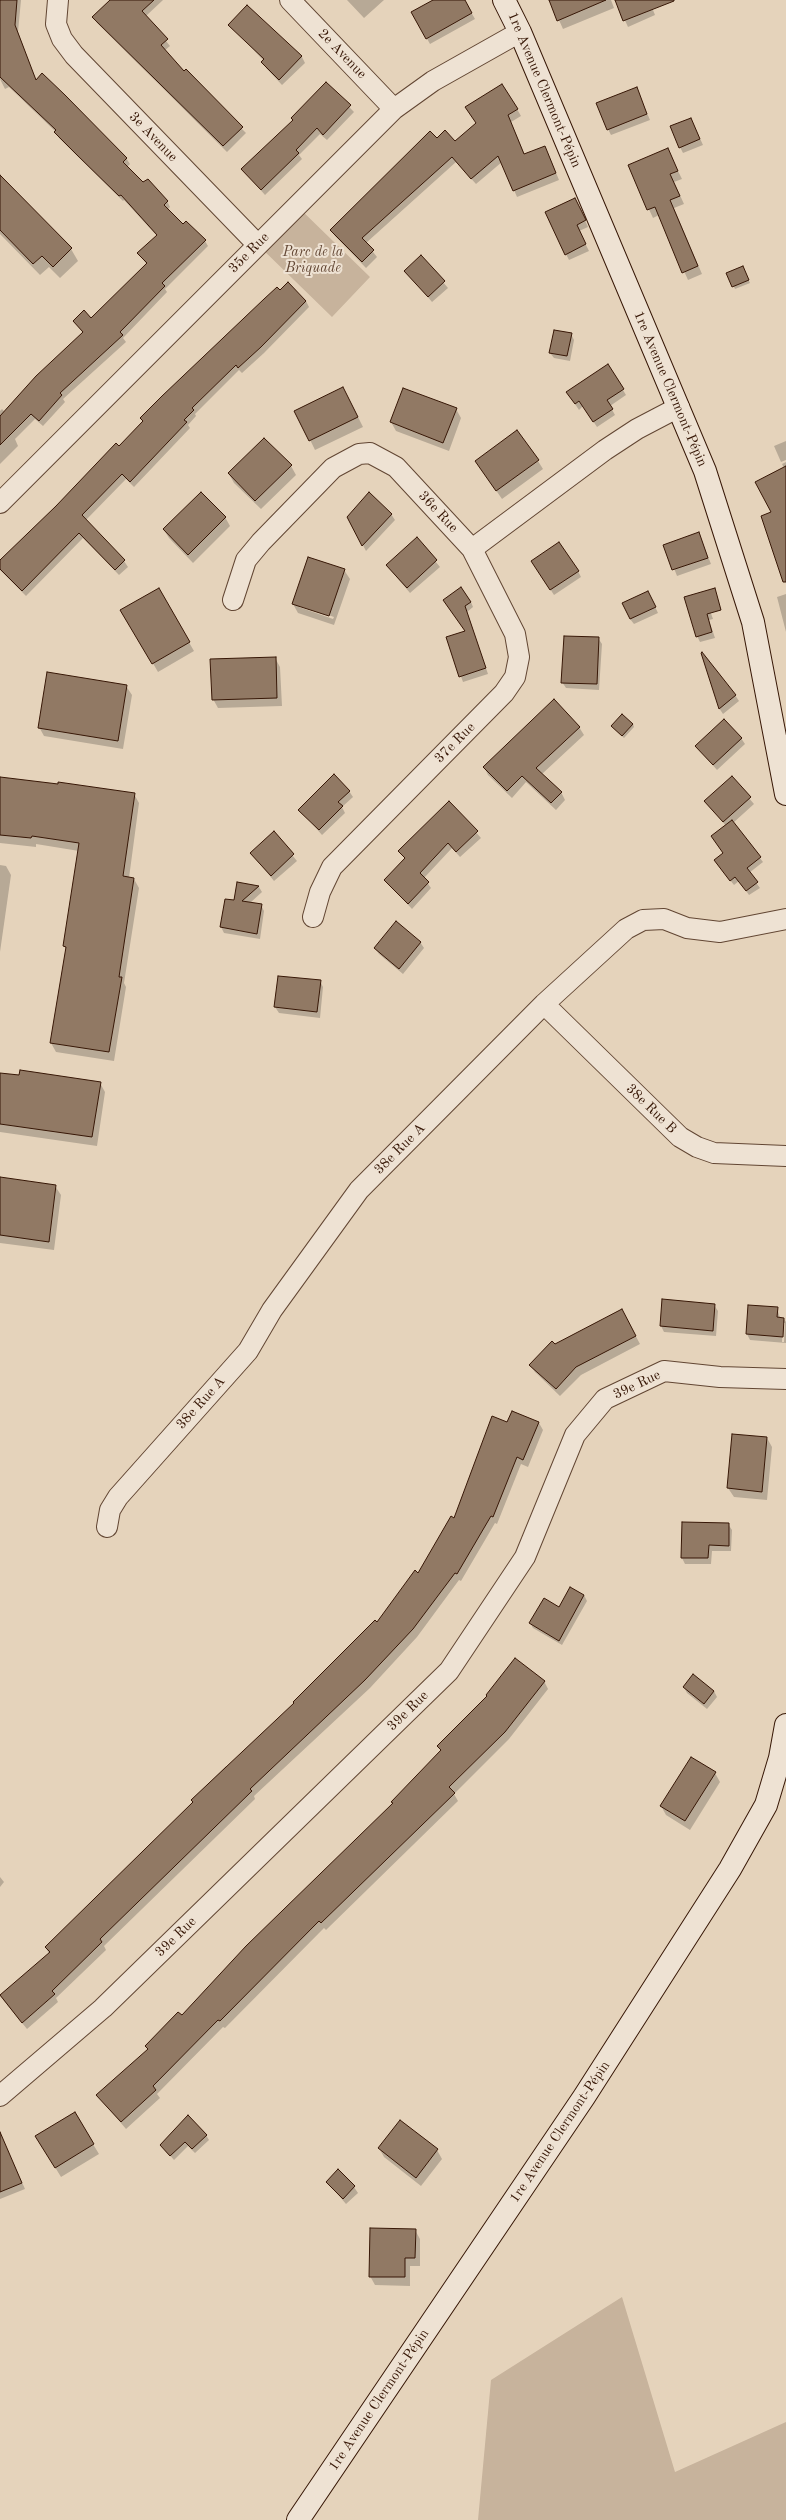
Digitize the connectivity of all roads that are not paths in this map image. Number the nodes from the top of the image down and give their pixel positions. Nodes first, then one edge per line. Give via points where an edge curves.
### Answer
1 (58, 0) edge
2 (290, 0) edge
3 (504, 0) edge
4 (520, 32) junction
5 (394, 108) junction
6 (257, 244) junction
7 (679, 407) junction
8 (0, 503) edge
9 (472, 549) junction
10 (233, 600) dead end
11 (786, 794) edge
12 (313, 917) dead end
13 (786, 918) edge
14 (544, 1004) junction
15 (786, 1156) edge
16 (786, 1379) edge
17 (107, 1526) dead end
18 (786, 1725) edge
19 (0, 2096) edge
20 (298, 2520) edge

1 - 6 street, 3e Avenue via 56,24 62,39 74,55
2 - 5 street, 2e Avenue
3 - 4 street, 1re Avenue Clermont-Pépin
4 - 5 street, 35e Rue via 432,81
4 - 7 street, 1re Avenue Clermont-Pépin
5 - 6 street, 35e Rue
6 - 8 street, 35e Rue
7 - 9 street via 637,429 606,450
7 - 11 street, 1re Avenue Clermont-Pépin via 705,471 753,622
9 - 10 street, 36e Rue via 396,467 370,453 359,454 333,468 261,542 246,560
9 - 12 street, 37e Rue via 515,634 519,657 515,677 504,693 332,867 320,892
13 - 14 street, 38e Rue A via 720,932 688,928 664,919 643,920 626,929
14 - 15 street, 38e Rue B via 680,1136 697,1147 714,1153
14 - 17 street, 38e Rue A via 359,1190 272,1310 248,1350 118,1497 110,1510
16 - 19 street, 39e Rue via 720,1377 664,1371 605,1399 575,1435 525,1557 449,1671 103,2008
18 - 20 street, 1re Avenue Clermont-Pépin via 780,1758 766,1805 730,1869 584,2097

